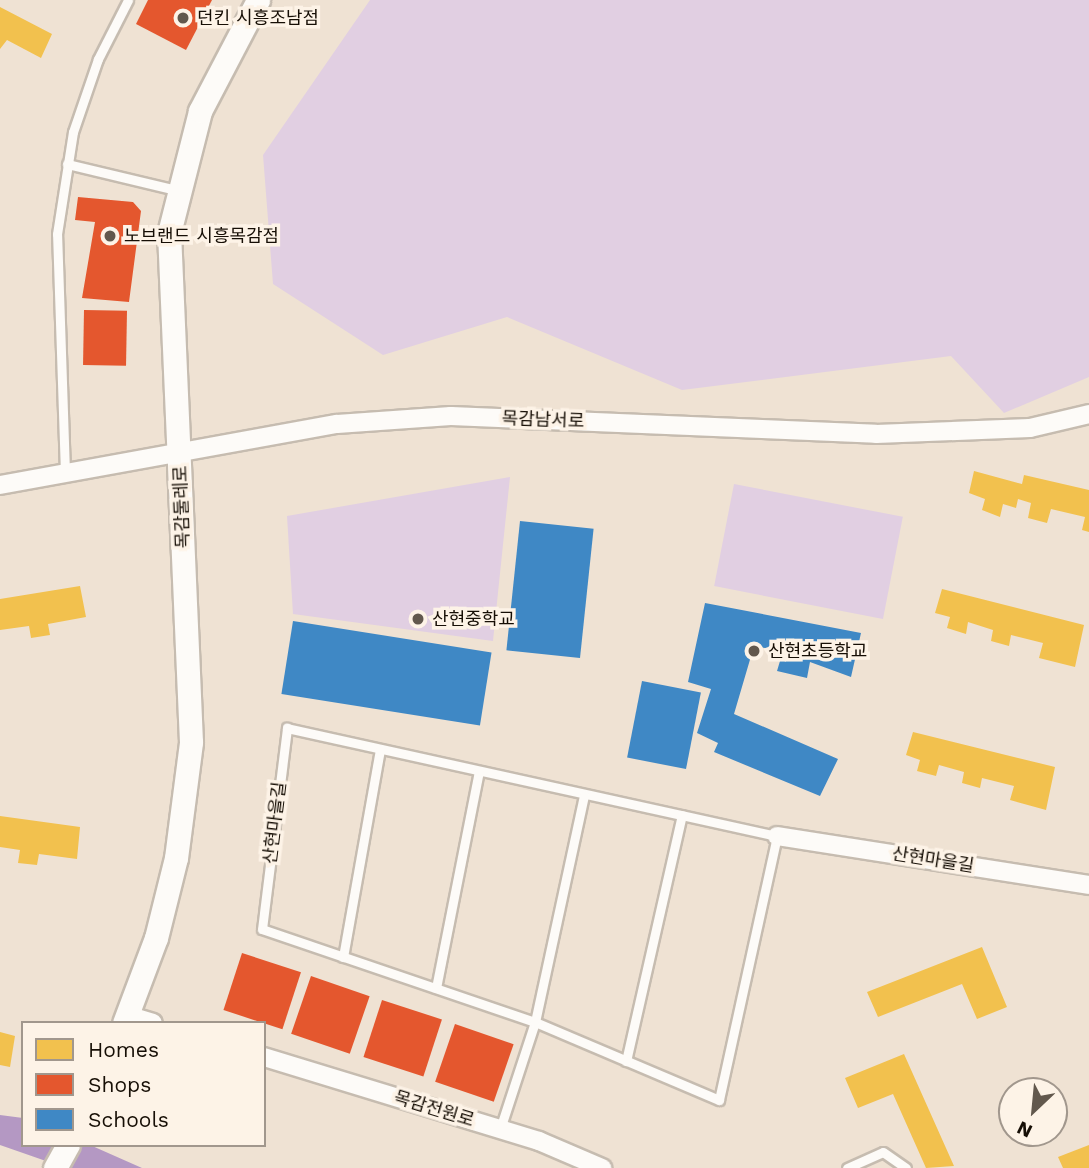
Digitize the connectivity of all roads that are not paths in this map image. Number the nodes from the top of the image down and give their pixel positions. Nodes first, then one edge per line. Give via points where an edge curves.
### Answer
1 (128, 0) edge
2 (258, 0) edge
3 (67, 164) junction
4 (176, 190) junction
5 (1089, 414) edge
6 (180, 454) junction
7 (65, 473) junction
8 (0, 485) edge
9 (380, 749) junction
10 (479, 771) junction
11 (584, 794) junction
12 (682, 815) junction
13 (777, 836) junction
14 (1089, 885) edge
15 (343, 957) junction
16 (436, 988) junction
17 (126, 1019) edge
18 (535, 1023) junction
19 (266, 1058) edge
20 (626, 1061) junction
21 (500, 1129) junction
22 (67, 1147) edge
23 (55, 1168) edge
24 (602, 1168) edge
25 (847, 1168) edge
26 (906, 1168) edge

1 - 3 lane via 98,59
2 - 4 street, 목감둘레로 via 200,111
3 - 4 lane
3 - 7 lane via 55,287
4 - 6 street, 목감둘레로 via 169,233
5 - 6 street, 목감남서로 via 1030,428 876,434 451,416 337,424
6 - 7 street, 목감남서로
6 - 17 street, 목감둘레로 via 191,743 176,858
7 - 8 street, 목감남서로
9 - 10 lane, 산현마을길
9 - 15 lane
9 - 15 lane, 산현마을길 via 287,728 262,929
10 - 11 lane, 산현마을길
10 - 16 lane
11 - 12 lane, 산현마을길
11 - 18 lane
12 - 13 lane, 산현마을길
12 - 20 lane
13 - 14 street, 산현마을길
13 - 20 lane, 산현마을길 via 719,1100
15 - 16 lane, 산현마을길
16 - 18 lane, 산현마을길
18 - 20 lane, 산현마을길
18 - 21 lane
19 - 21 street, 목감전원로
21 - 24 street, 목감전원로
22 - 23 street
25 - 26 lane via 883,1152

